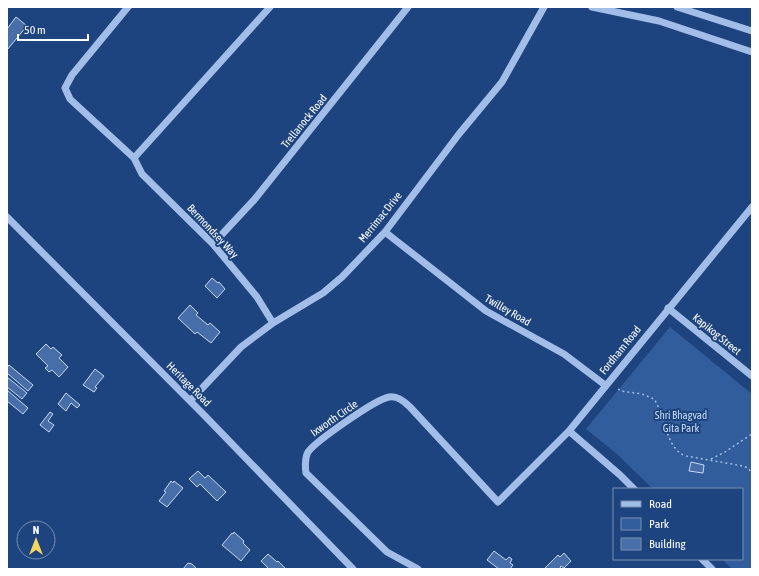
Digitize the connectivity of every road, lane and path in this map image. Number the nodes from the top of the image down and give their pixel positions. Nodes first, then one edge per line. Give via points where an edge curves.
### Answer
1 (128, 7) edge
2 (270, 7) edge
3 (408, 7) edge
4 (544, 7) edge
5 (592, 7) edge
6 (677, 7) edge
7 (752, 31) edge
8 (752, 52) edge
9 (134, 158) junction
10 (752, 207) edge
11 (7, 217) edge
12 (385, 232) junction
13 (213, 244) junction
14 (668, 308) junction
15 (273, 324) junction
16 (752, 376) edge
17 (605, 386) junction
18 (618, 389) dead end
19 (190, 401) junction
20 (569, 431) junction
21 (752, 434) edge
22 (711, 459) junction
23 (752, 473) edge
24 (633, 488) edge
25 (498, 502) joint
26 (703, 560) edge
27 (353, 569) edge
28 (418, 569) edge
29 (712, 569) edge

1 - 9 street, Bermondsey Way via 72,75 65,88 70,100
2 - 9 street
3 - 13 street, Trellanock Road via 254,200
4 - 12 street, Merrimac Drive via 502,82
5 - 8 street via 659,21
6 - 7 street
9 - 13 street, Bermondsey Way via 142,174
10 - 14 street, Fordham Road
11 - 19 street, Heritage Road
12 - 15 street, Merrimac Drive via 323,293
12 - 17 street, Twilley Road via 486,311 564,354
13 - 15 street, Bermondsey Way via 257,297
14 - 16 street, Kapikog Street
14 - 17 street, Fordham Road
15 - 19 street, Merrimac Drive via 241,347
17 - 20 street, Fordham Road
18 - 22 path via 652,397 675,450 680,454
19 - 27 street, Heritage Road
20 - 24 street
20 - 25 street, Fordham Road
21 - 22 path
22 - 23 path via 743,466
25 - 28 street, Ixworth Circle via 400,399 390,396 380,400 316,443 307,453 306,473 387,552
26 - 29 street

